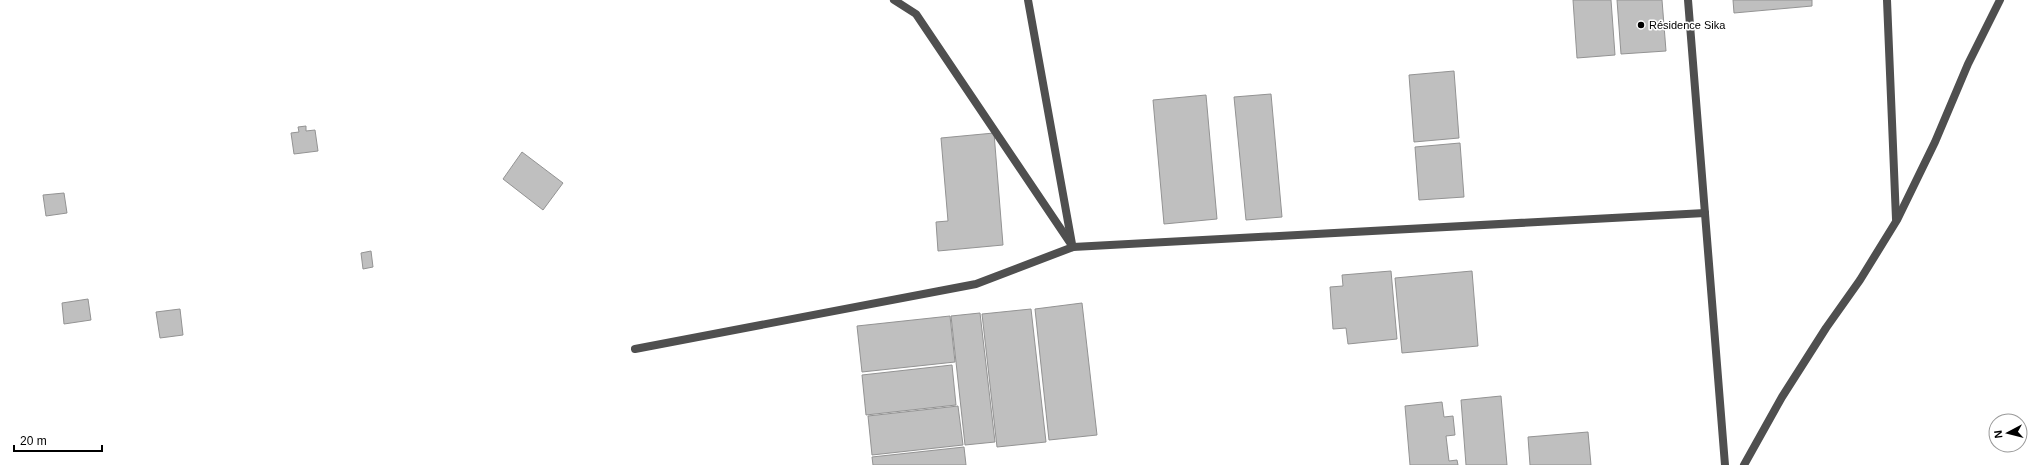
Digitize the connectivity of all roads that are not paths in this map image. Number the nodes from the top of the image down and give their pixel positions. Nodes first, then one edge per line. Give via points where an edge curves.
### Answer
1 (894, 0) edge
2 (1028, 0) edge
3 (1688, 0) edge
4 (1887, 0) edge
5 (2000, 0) edge
6 (1705, 213) junction
7 (1896, 220) junction
8 (1073, 247) junction
9 (635, 349) dead end
10 (1725, 465) edge
11 (1744, 465) edge

1 - 8 street via 916,14
2 - 8 street
3 - 6 street
4 - 7 street
5 - 7 street
6 - 8 street
6 - 10 street
7 - 11 street via 1860,280 1782,397
8 - 9 street via 976,284

